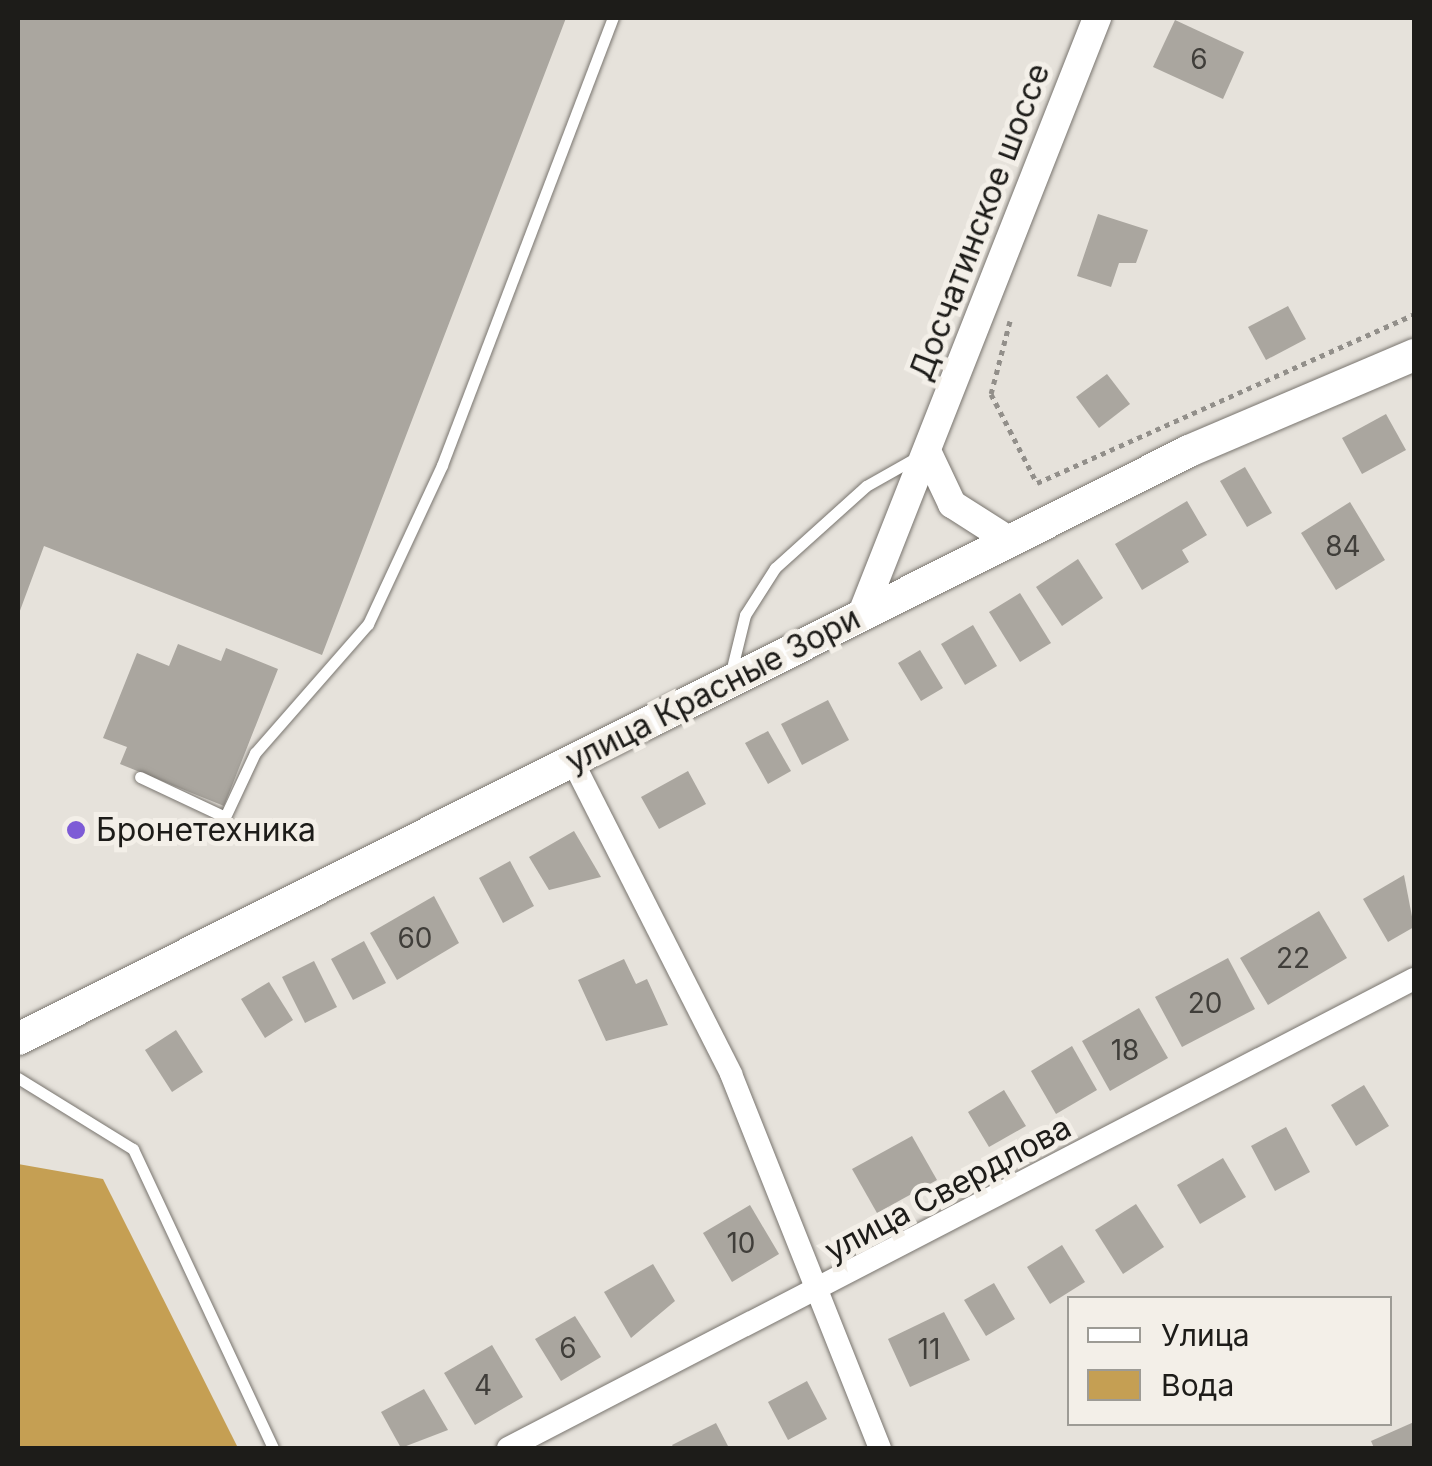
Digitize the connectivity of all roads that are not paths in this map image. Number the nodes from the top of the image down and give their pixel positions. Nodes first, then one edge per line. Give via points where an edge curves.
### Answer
1 (613, 18) edge
2 (1097, 18) edge
3 (1414, 356) edge
4 (927, 452) junction
5 (1010, 541) junction
6 (861, 616) junction
7 (729, 682) junction
8 (572, 760) junction
9 (140, 777) dead end
10 (1414, 979) edge
11 (18, 1040) edge
12 (18, 1078) edge
13 (824, 1291) junction
14 (273, 1448) edge
15 (508, 1448) edge
16 (880, 1448) edge

1 - 9 lane via 442,465 368,624 255,753 225,817
2 - 4 street, Досчатинское шоссе
3 - 5 main road, улица Красные Зори via 1282,407
4 - 5 street via 952,504
4 - 6 street, Досчатинское шоссе
4 - 7 lane via 866,486 775,568 745,614
5 - 6 main road, улица Красные Зори
6 - 7 main road, улица Красные Зори
7 - 8 main road, улица Красные Зори
8 - 11 main road, улица Красные Зори
8 - 13 street via 693,994
10 - 13 street, улица Свердлова
12 - 14 lane via 132,1149
13 - 15 street, улица Свердлова
13 - 16 street

